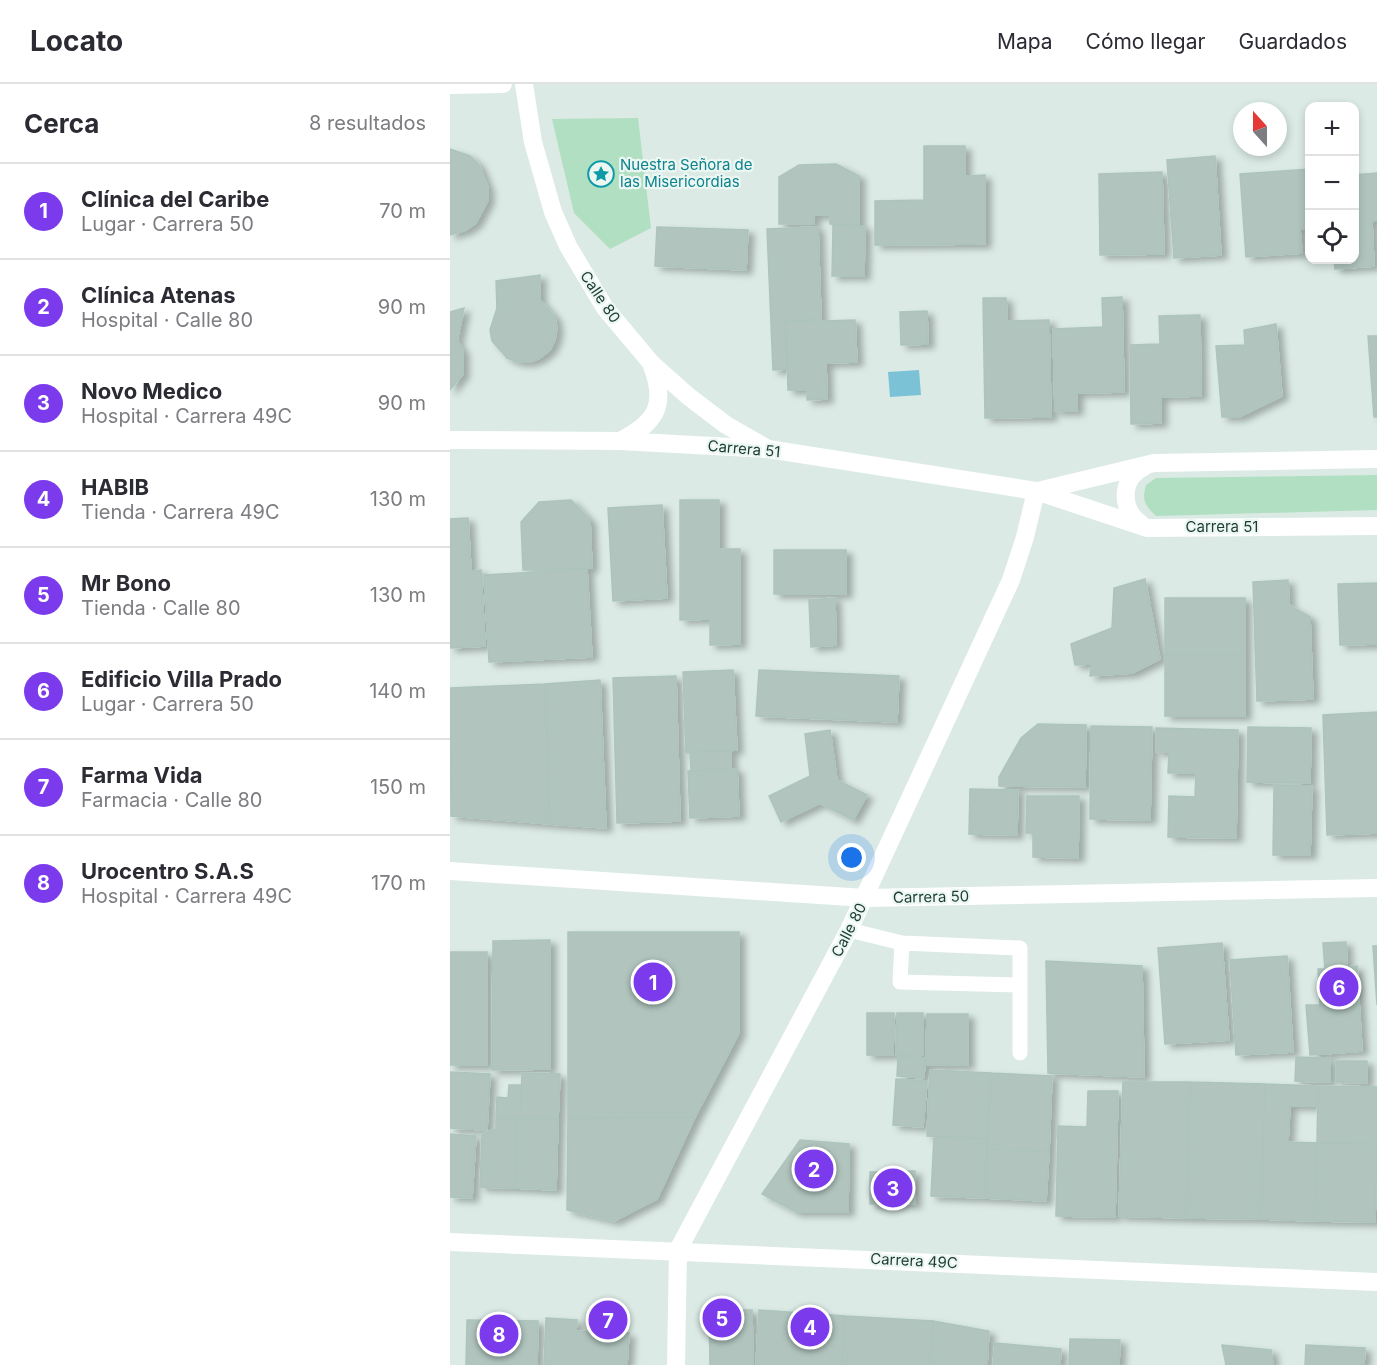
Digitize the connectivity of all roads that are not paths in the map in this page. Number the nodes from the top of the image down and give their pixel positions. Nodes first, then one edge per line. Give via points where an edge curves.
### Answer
1 (503, 84) edge
2 (524, 84) edge
3 (450, 85) edge
4 (652, 364) junction
5 (450, 440) edge
6 (620, 441) junction
7 (768, 449) junction
8 (1377, 459) edge
9 (1155, 463) junction
10 (1036, 491) junction
11 (1377, 526) edge
12 (1147, 528) junction
13 (450, 871) edge
14 (1377, 888) edge
15 (865, 898) junction
16 (849, 930) junction
17 (902, 943) junction
18 (1020, 985) junction
19 (1020, 1053) dead end
20 (450, 1242) edge
21 (678, 1250) junction
22 (1377, 1282) edge
23 (676, 1365) edge

1 - 3 street
2 - 4 street, Calle 80 via 532,142 568,246 605,308
4 - 6 street via 660,386 656,410 642,430
4 - 7 street, Calle 80 via 726,425
5 - 6 street, Carrera 51
6 - 7 street, Carrera 51
7 - 10 street, Carrera 51
8 - 9 street, Carrera 51
9 - 10 street, Carrera 51
9 - 12 street via 1135,473 1125,493 1126,507
10 - 12 street, Carrera 51
10 - 15 street, Calle 80 via 1011,580
11 - 12 street, Carrera 51
13 - 15 street, Carrera 50
14 - 15 street, Carrera 50
15 - 16 street, Calle 80
16 - 17 lane
16 - 21 street, Calle 80
17 - 18 lane via 1020,948
17 - 18 lane via 900,982
18 - 19 lane
20 - 21 street, Carrera 49C
21 - 22 street, Carrera 49C
21 - 23 street, Calle 80

